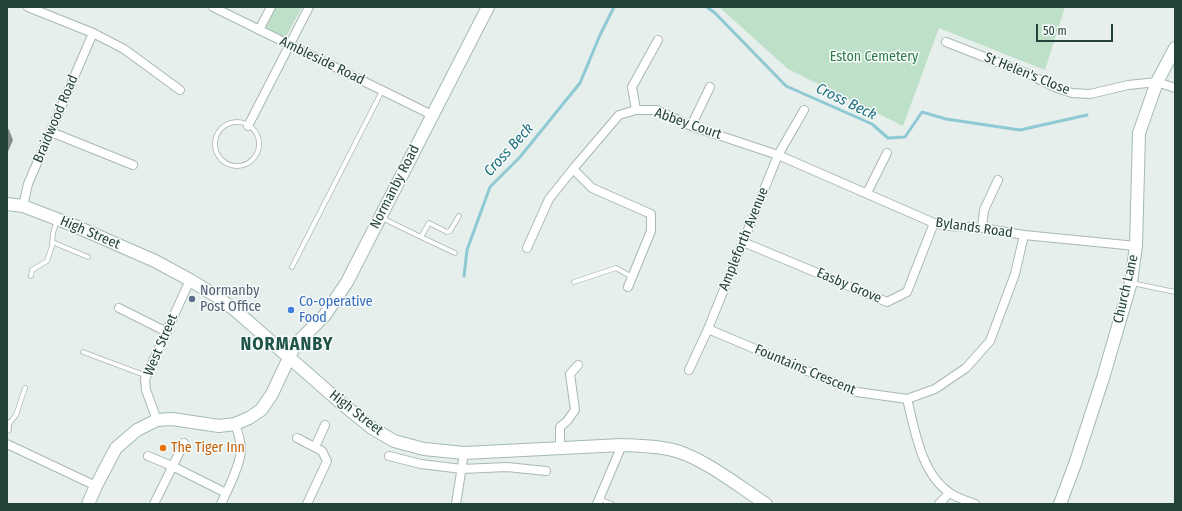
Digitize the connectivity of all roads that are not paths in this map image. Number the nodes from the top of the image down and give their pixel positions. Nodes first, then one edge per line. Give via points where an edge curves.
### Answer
1 (28, 7) edge
2 (213, 7) edge
3 (271, 7) edge
4 (309, 7) edge
5 (488, 7) edge
6 (259, 30) junction
7 (93, 33) junction
8 (658, 40) dead end
9 (946, 42) dead end
10 (289, 45) junction
11 (1175, 48) edge
12 (1157, 82) junction
13 (710, 87) dead end
14 (1175, 88) edge
15 (180, 90) dead end
16 (382, 91) junction
17 (636, 110) junction
18 (804, 110) dead end
19 (432, 115) junction
20 (248, 126) junction
21 (692, 126) junction
22 (51, 132) junction
23 (887, 153) dead end
24 (778, 155) junction
25 (133, 165) dead end
26 (573, 169) junction
27 (998, 180) dead end
28 (867, 193) junction
29 (7, 204) edge
30 (23, 206) junction
31 (459, 216) dead end
32 (380, 217) junction
33 (58, 220) junction
34 (934, 223) junction
35 (982, 228) junction
36 (1024, 235) junction
37 (421, 237) junction
38 (52, 242) junction
39 (743, 242) junction
40 (1136, 246) junction
41 (526, 248) dead end
42 (455, 253) dead end
43 (88, 257) dead end
44 (292, 267) dead end
45 (31, 276) dead end
46 (632, 277) junction
47 (190, 280) junction
48 (574, 282) dead end
49 (1131, 282) junction
50 (628, 287) dead end
51 (1175, 292) edge
52 (119, 308) dead end
53 (708, 329) junction
54 (166, 332) junction
55 (82, 352) dead end
56 (289, 357) junction
57 (578, 365) dead end
58 (689, 370) dead end
59 (147, 376) junction
60 (25, 388) dead end
61 (907, 399) junction
62 (157, 420) junction
63 (235, 424) junction
64 (325, 425) dead end
65 (7, 426) edge
66 (296, 438) dead end
67 (184, 443) dead end
68 (7, 444) edge
69 (622, 445) junction
70 (319, 449) junction
71 (560, 449) junction
72 (464, 453) junction
73 (148, 456) dead end
74 (389, 456) dead end
75 (172, 466) junction
76 (462, 469) junction
77 (546, 470) dead end
78 (96, 486) junction
79 (226, 493) junction
80 (949, 493) junction
81 (598, 501) edge
82 (88, 504) edge
83 (154, 504) edge
84 (221, 504) edge
85 (307, 504) edge
86 (456, 504) edge
87 (612, 504) edge
88 (765, 504) edge
89 (939, 504) edge
90 (975, 504) edge
91 (1060, 504) edge

1 - 7 street
2 - 6 street, Ambleside Road
3 - 6 street
4 - 10 street
5 - 19 street, Normanby Road
6 - 10 street, Ambleside Road
7 - 15 street via 124,49
7 - 22 street, Braidwood Road
8 - 17 street via 632,87
9 - 12 street, St Helen's Close via 1072,93 1090,94 1128,85
10 - 16 street, Ambleside Road
10 - 20 street
11 - 12 street, Church Lane
12 - 14 street
12 - 40 street, Church Lane via 1139,133
13 - 21 street
16 - 19 street, Ambleside Road
16 - 44 lane
17 - 21 street, Abbey Court via 657,110
17 - 26 street, Abbey Court via 619,115
18 - 24 street, Ampleforth Avenue
19 - 32 street, Normanby Road
20 - 20 lane via 233,123 218,133 215,148 222,161 243,166 257,154 258,139
21 - 24 street, Abbey Court
22 - 25 street
22 - 30 street, Braidwood Road via 28,184
23 - 28 street
24 - 28 street, Bylands Road
24 - 39 street, Ampleforth Avenue
26 - 41 street, Abbey Court via 549,199
26 - 46 street via 592,188 651,214 651,232
27 - 35 street via 984,210
28 - 34 street, Bylands Road
29 - 30 street, High Street
30 - 33 street, High Street
31 - 37 lane via 450,231 447,232 429,223
32 - 37 lane
32 - 56 street, Normanby Road via 334,303 325,316 295,345
33 - 38 lane via 52,233
33 - 47 street, High Street via 155,261
34 - 35 street, Bylands Road
34 - 39 street, Easby Grove via 907,292 887,302
35 - 36 street, Bylands Road
36 - 40 street, Bylands Road
36 - 61 street, Fountains Crescent via 1015,274 990,340 966,368 935,389
37 - 42 lane
38 - 43 lane
38 - 45 lane via 47,261 32,270
39 - 53 street, Ampleforth Avenue
40 - 49 street, Church Lane
46 - 48 lane via 616,268
46 - 50 street
47 - 54 street, West Street
47 - 56 street, High Street via 235,310
49 - 51 lane
49 - 91 street, Church Lane via 1103,378
52 - 54 street
53 - 58 street, Ampleforth Avenue
53 - 61 street, Fountains Crescent via 857,392
54 - 59 street, West Street
55 - 59 lane
56 - 63 street, Normanby Road via 272,394 260,410
56 - 72 street, High Street via 372,428 394,441 424,449
57 - 71 street via 570,374 575,410 560,427
59 - 62 street, West Street via 146,390
60 - 65 lane via 16,415
61 - 80 street via 923,461
62 - 63 street via 172,419 219,426
62 - 78 street via 137,430 116,448
63 - 79 street via 241,451
64 - 70 street
66 - 70 street
67 - 75 street
68 - 78 street
69 - 71 street, High Street
69 - 81 street
69 - 88 street, High Street via 662,448 684,454 710,467
70 - 85 street via 327,461
71 - 72 street, High Street
72 - 76 street
73 - 75 street
74 - 76 street via 420,464
75 - 79 street
75 - 83 street
76 - 77 street via 507,467
76 - 86 street
78 - 82 street
79 - 84 street
80 - 89 street
80 - 90 street
81 - 87 lane

